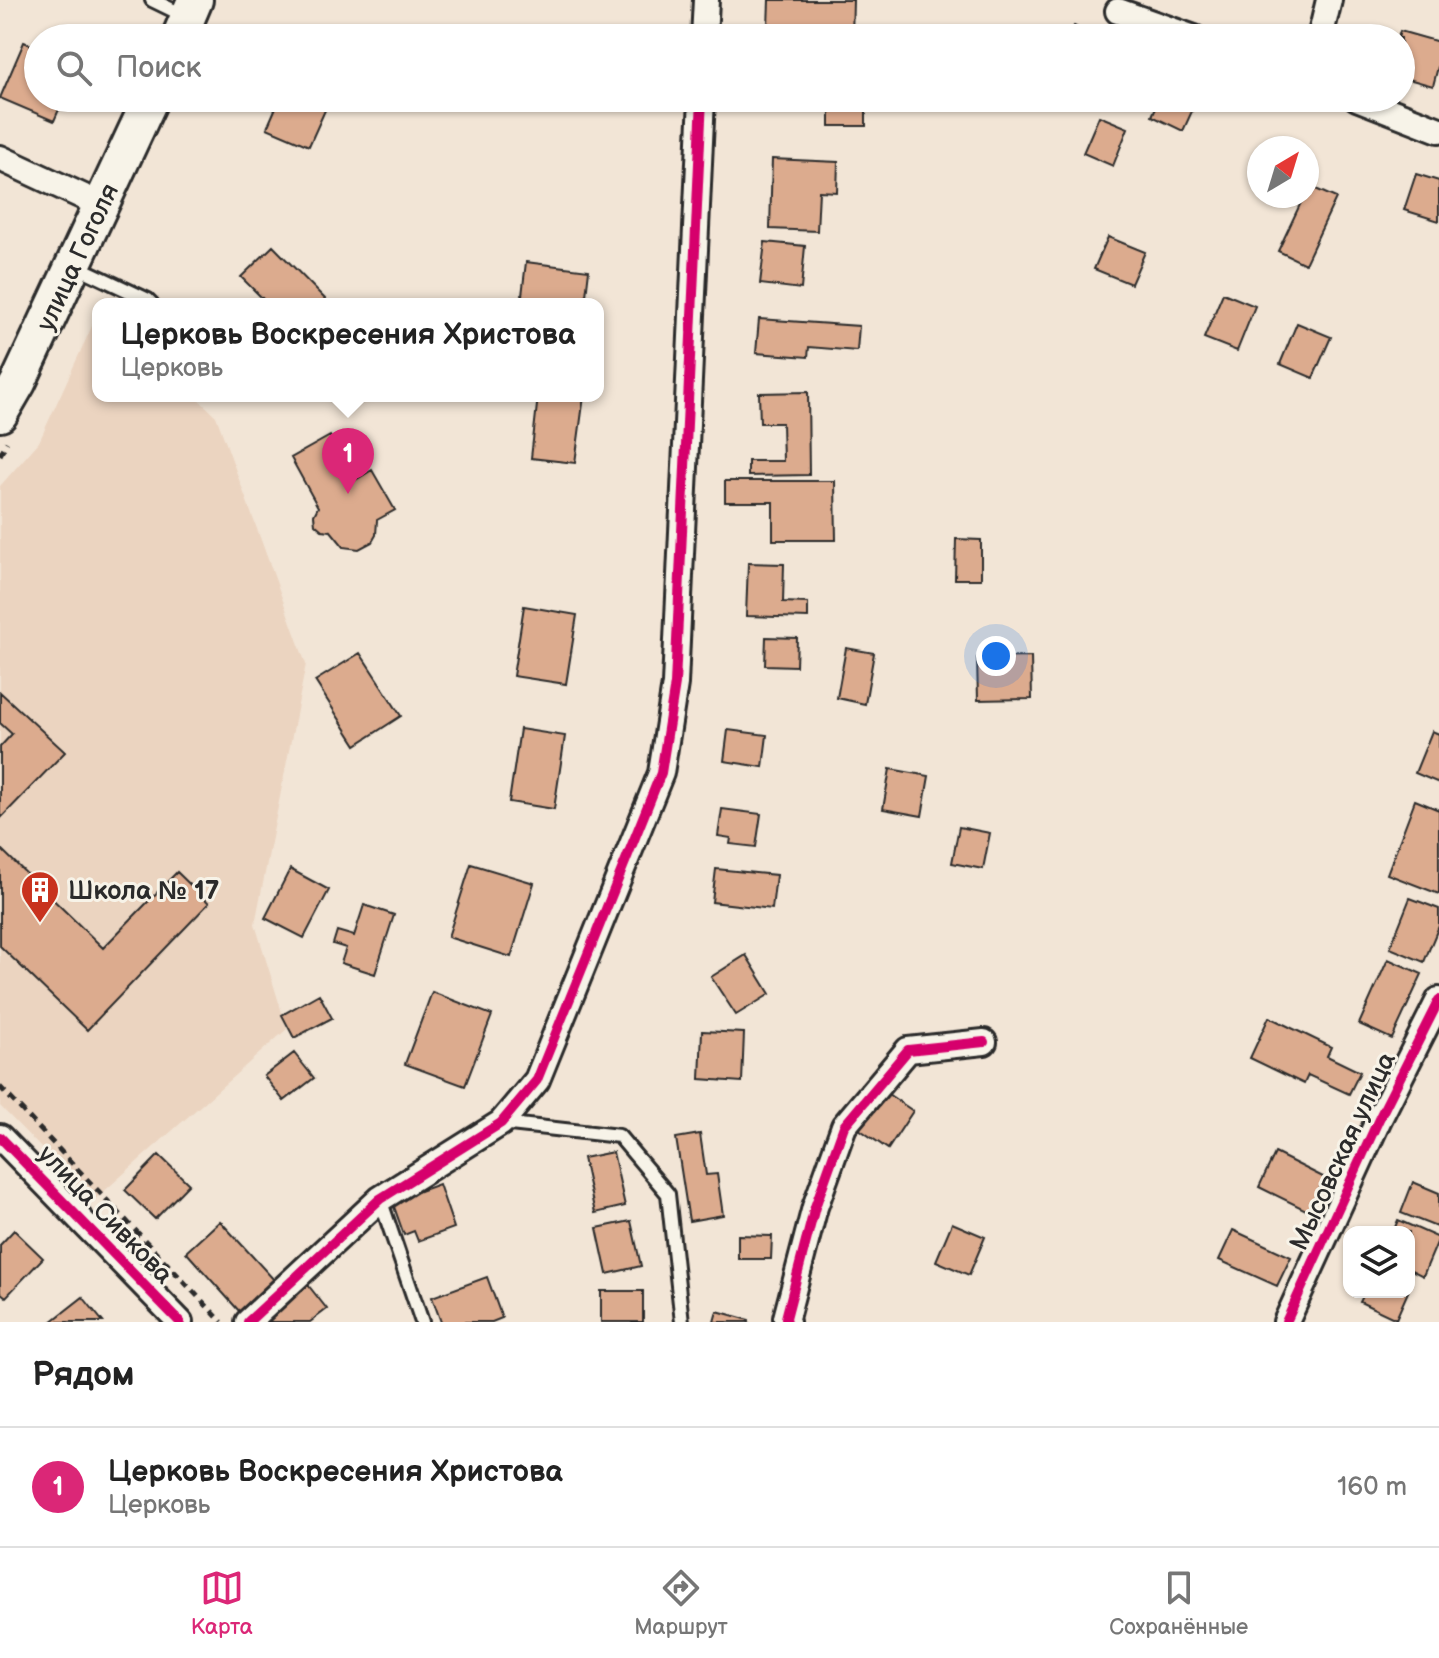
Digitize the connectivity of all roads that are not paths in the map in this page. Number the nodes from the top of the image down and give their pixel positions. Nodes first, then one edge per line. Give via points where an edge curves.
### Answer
1 (152, 0) edge
2 (706, 0) edge
3 (1329, 0) edge
4 (1118, 11) dead end
5 (188, 19) edge
6 (705, 24) edge
7 (1155, 24) edge
8 (1323, 24) edge
9 (144, 112) edge
10 (701, 112) edge
11 (1393, 112) edge
12 (1439, 130) edge
13 (0, 158) edge
14 (101, 205) junction
15 (73, 265) junction
16 (140, 298) edge
17 (0, 414) edge
18 (1439, 1000) edge
19 (984, 1042) dead end
20 (501, 1123) junction
21 (0, 1137) edge
22 (380, 1199) junction
23 (180, 1322) edge
24 (248, 1322) edge
25 (422, 1322) edge
26 (682, 1322) edge
27 (787, 1322) edge
28 (1286, 1322) edge

1 - 5 lane
2 - 6 street
3 - 8 street
4 - 7 street
9 - 14 main road, улица Гоголя
10 - 20 street via 675,684 661,773 537,1080
11 - 12 street
13 - 14 street
14 - 15 main road, улица Гоголя
15 - 16 lane
15 - 17 main road, улица Гоголя
18 - 28 street, Мысовская улица
19 - 27 street via 908,1050 844,1126 815,1207
20 - 22 street
20 - 26 lane via 619,1136 668,1194
21 - 23 street, улица Сивкова
22 - 24 street
22 - 25 lane

